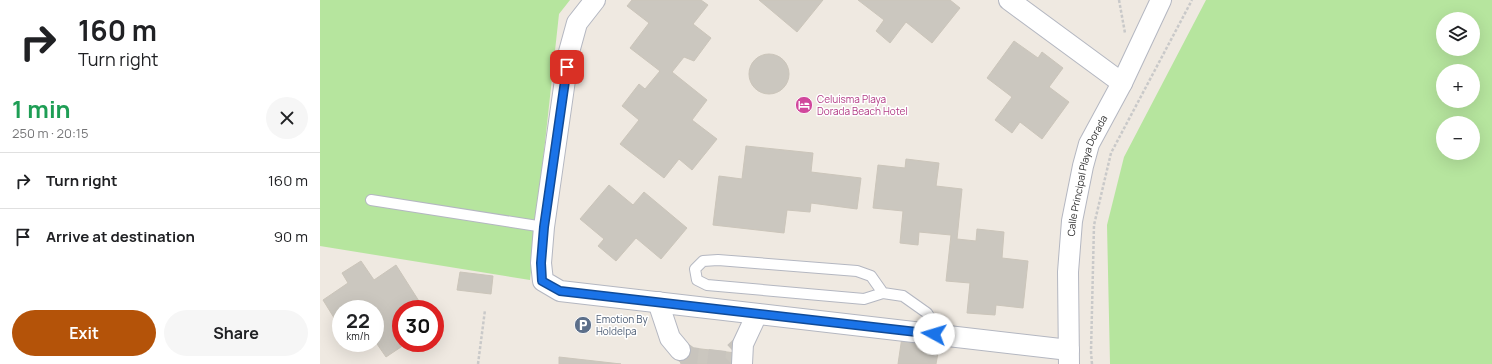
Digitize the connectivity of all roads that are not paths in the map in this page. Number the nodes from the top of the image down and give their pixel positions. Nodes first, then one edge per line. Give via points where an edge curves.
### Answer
1 (594, 0) edge
2 (1009, 0) edge
3 (1160, 0) edge
4 (1122, 83) junction
5 (371, 200) dead end
6 (544, 227) junction
7 (883, 293) junction
8 (658, 302) junction
9 (757, 314) junction
10 (934, 334) junction
11 (680, 350) tunnel mouth
12 (1069, 357) edge
13 (742, 364) tunnel mouth

1 - 6 street via 577,24 569,52
2 - 4 street
3 - 4 street, Calle Principal Playa Dorada
4 - 12 street, Calle Principal Playa Dorada via 1089,144 1072,221 1068,272
5 - 6 lane
6 - 8 street via 542,281 560,291
7 - 7 lane via 864,299 707,285 697,280 695,269 703,260 718,260 857,271 871,276
7 - 10 lane via 903,296 926,313 932,321
8 - 9 street
8 - 11 street via 670,338
9 - 10 street
9 - 13 street via 743,344
10 - 12 street

